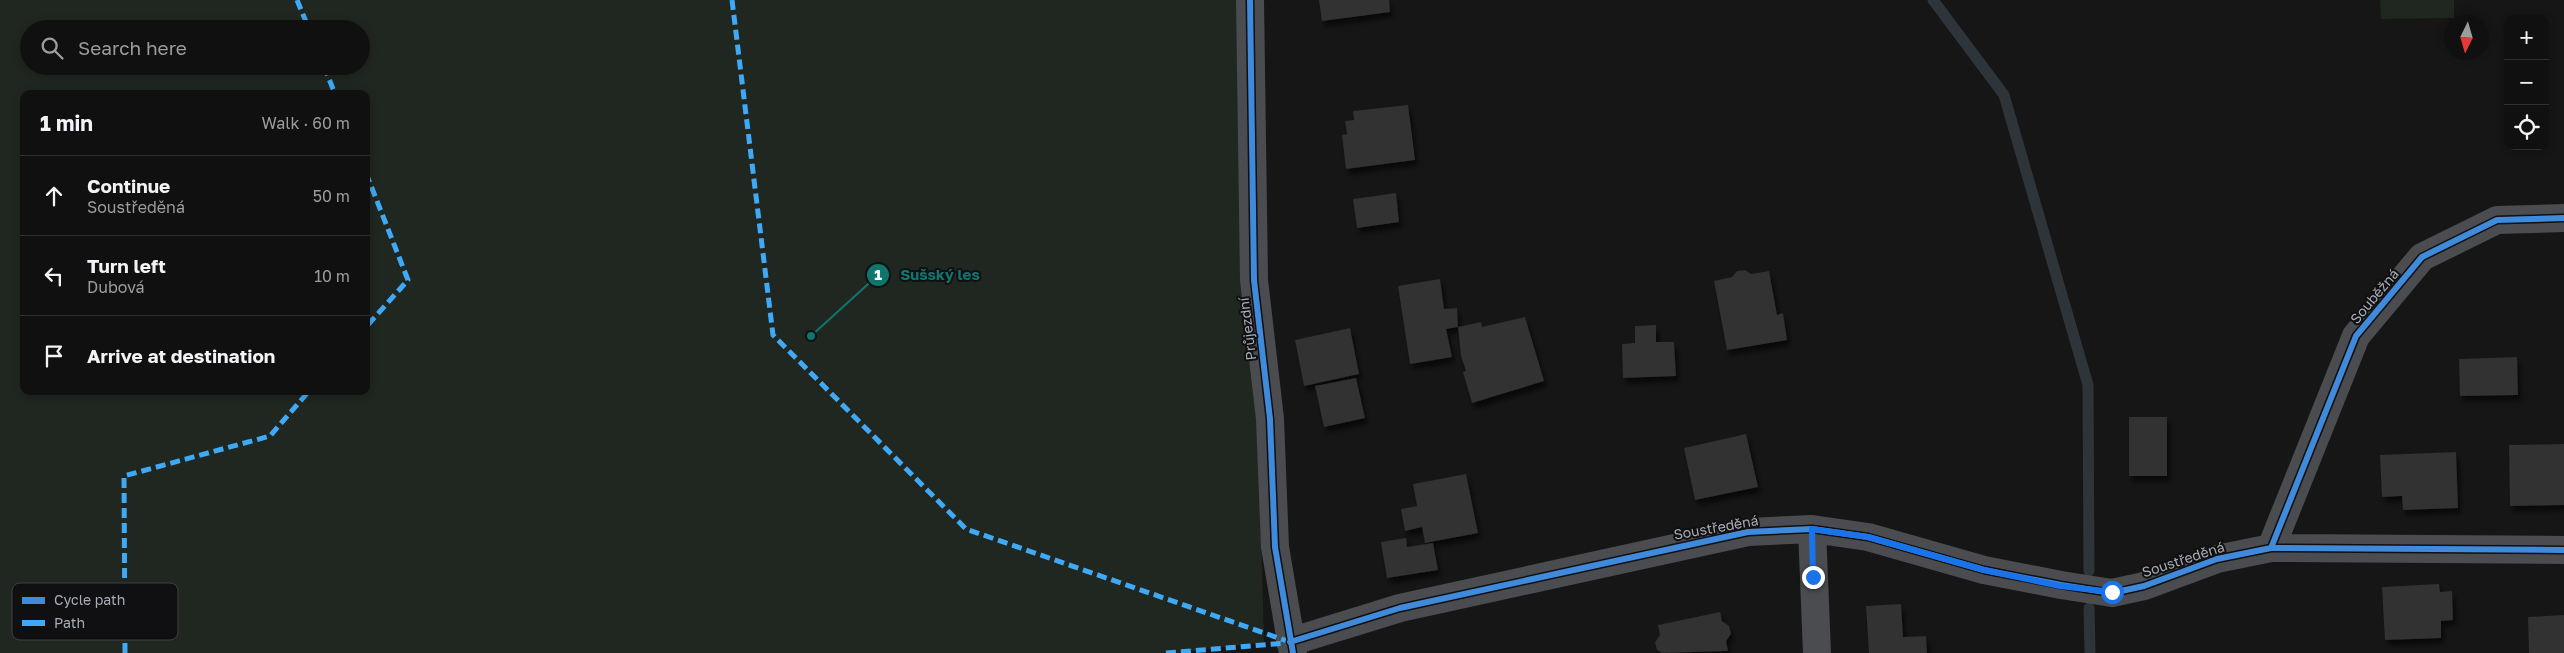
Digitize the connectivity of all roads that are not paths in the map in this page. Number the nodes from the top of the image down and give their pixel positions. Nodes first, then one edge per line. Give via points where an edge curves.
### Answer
1 (1250, 0) edge
2 (2564, 218) edge
3 (1812, 529) junction
4 (2271, 548) junction
5 (2564, 550) edge
6 (1291, 648) edge
7 (1817, 653) edge

1 - 6 street, Průjezdní via 1254,280 1270,419 1275,547
2 - 4 street, Souběžná via 2497,220 2422,257 2356,336
3 - 4 street, Soustředěná via 1868,537 1984,570 2060,586 2112,592 2144,586 2217,560
3 - 6 street, Soustředěná via 1748,532 1400,608
3 - 7 street
4 - 5 street, Soustředěná

